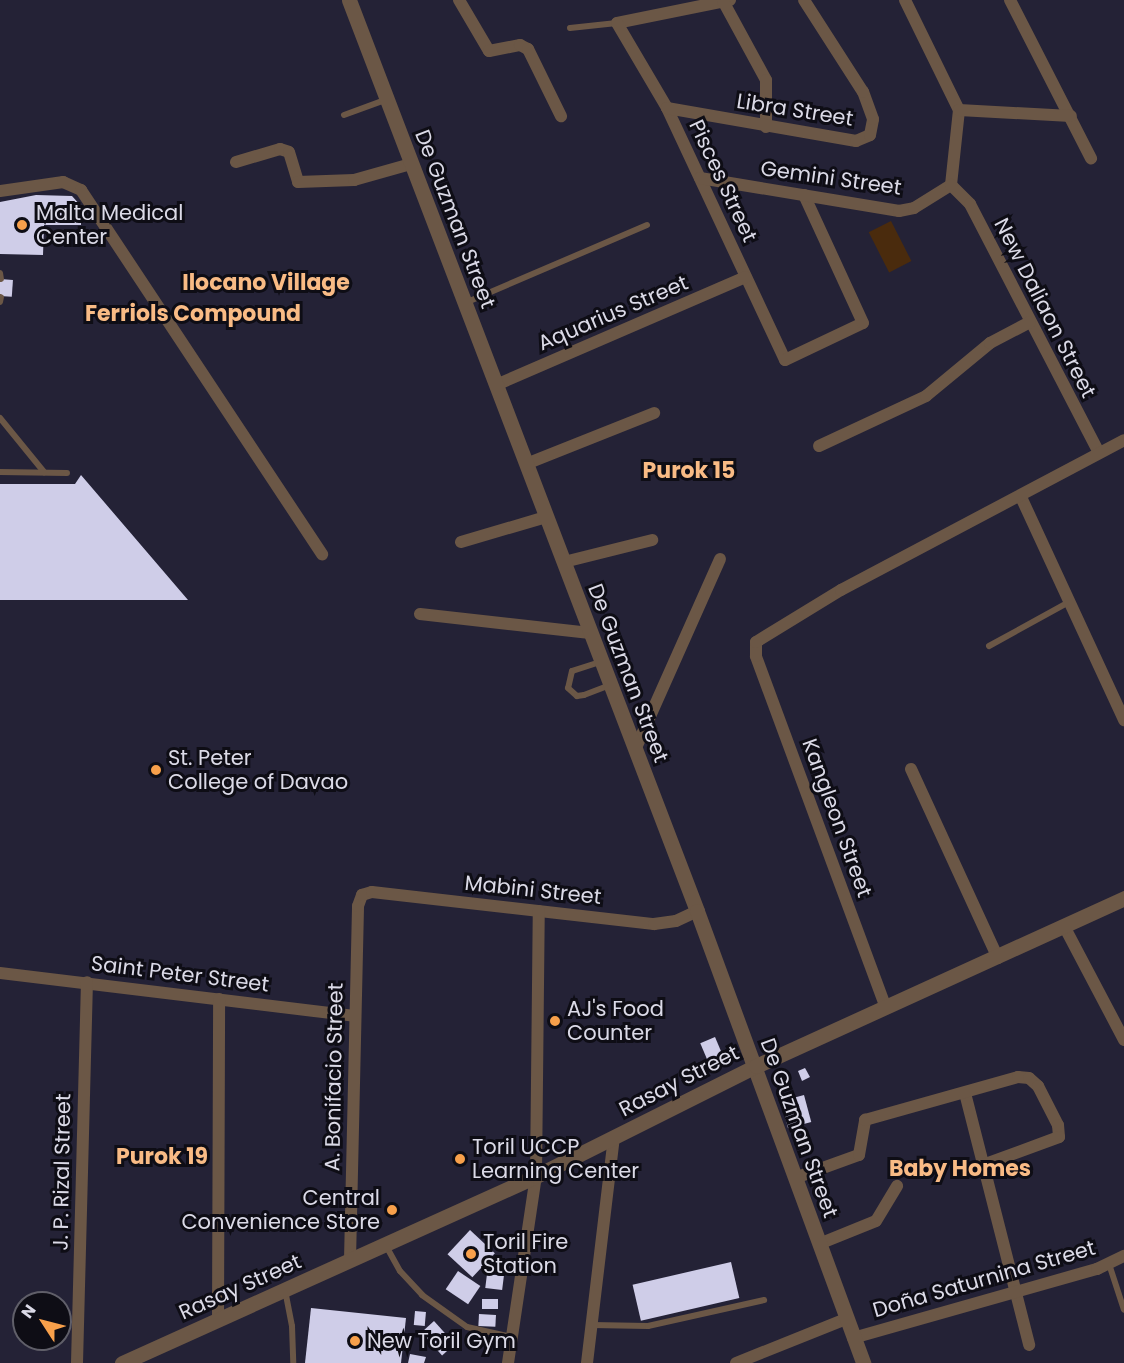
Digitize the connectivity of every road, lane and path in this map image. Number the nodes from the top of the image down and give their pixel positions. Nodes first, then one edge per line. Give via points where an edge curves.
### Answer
1 (349, 0) edge
2 (459, 0) edge
3 (804, 0) edge
4 (905, 0) edge
5 (1010, 0) edge
6 (726, 1) edge
7 (617, 23) junction
8 (570, 28) dead end
9 (387, 99) junction
10 (667, 108) junction
11 (959, 110) junction
12 (344, 115) dead end
13 (561, 116) dead end
14 (1071, 116) junction
15 (766, 127) junction
16 (1091, 158) dead end
17 (236, 162) dead end
18 (411, 164) junction
19 (700, 178) junction
20 (951, 185) junction
21 (0, 191) edge
22 (804, 195) junction
23 (647, 225) dead end
24 (746, 278) junction
25 (464, 303) junction
26 (1030, 322) junction
27 (496, 385) junction
28 (654, 413) dead end
29 (0, 418) edge
30 (1124, 440) edge
31 (819, 446) dead end
32 (1099, 453) junction
33 (526, 464) junction
34 (0, 472) edge
35 (44, 472) junction
36 (67, 472) dead end
37 (1022, 497) junction
38 (546, 517) junction
39 (652, 540) dead end
40 (461, 542) dead end
41 (321, 554) dead end
42 (720, 559) dead end
43 (564, 562) junction
44 (1070, 602) junction
45 (420, 614) dead end
46 (590, 633) junction
47 (989, 646) dead end
48 (601, 661) junction
49 (610, 684) junction
50 (1124, 720) edge
51 (635, 750) junction
52 (911, 769) dead end
53 (362, 895) joint
54 (1124, 898) edge
55 (539, 911) junction
56 (698, 911) junction
57 (1064, 926) junction
58 (998, 958) junction
59 (0, 973) edge
60 (87, 982) junction
61 (219, 999) junction
62 (886, 1008) junction
63 (354, 1016) junction
64 (1124, 1040) edge
65 (756, 1066) junction
66 (965, 1093) junction
67 (614, 1137) junction
68 (983, 1165) junction
69 (536, 1176) junction
70 (795, 1178) junction
71 (897, 1186) dead end
72 (385, 1244) junction
73 (819, 1244) junction
74 (1124, 1256) edge
75 (350, 1260) junction
76 (1109, 1263) junction
77 (285, 1290) junction
78 (1014, 1291) junction
79 (764, 1300) dead end
80 (1124, 1310) edge
81 (846, 1319) junction
82 (218, 1320) junction
83 (591, 1325) junction
84 (512, 1337) junction
85 (853, 1338) junction
86 (1029, 1344) dead end
87 (77, 1363) edge
88 (122, 1363) edge
89 (293, 1363) edge
90 (508, 1363) edge
91 (587, 1363) edge
92 (736, 1363) edge
93 (863, 1363) edge

1 - 9 street, De Guzman Street
2 - 13 street via 489,51 520,45 528,49
3 - 15 street, Libra Street via 863,92 873,128 863,140 856,141
4 - 11 street
5 - 14 street
6 - 7 street
6 - 15 street via 766,80
7 - 8 lane
7 - 10 street, Pisces Street
9 - 12 lane
9 - 18 street, De Guzman Street
10 - 15 street, Libra Street
10 - 19 street, Pisces Street
11 - 14 street
11 - 20 street
14 - 16 street
17 - 18 street via 280,149 289,152 298,182 354,180
18 - 25 street, De Guzman Street
19 - 22 street, Gemini Street
19 - 24 street, Pisces Street
20 - 22 street, Gemini Street via 906,210
20 - 26 street, New Daliaon Street via 970,204
21 - 41 street via 63,182 81,190
22 - 24 street, Pisces Street via 863,323 784,360
23 - 25 lane
24 - 27 street, Aquarius Street
25 - 27 street, De Guzman Street
26 - 31 street via 990,343 926,396
26 - 32 street, New Daliaon Street
27 - 33 street, De Guzman Street
28 - 33 street
29 - 35 lane
30 - 32 street
32 - 37 street
33 - 38 street, De Guzman Street
34 - 35 lane
35 - 36 lane
37 - 44 street
37 - 62 street, Kangleon Street via 841,590 756,642 754,652
38 - 40 street
38 - 43 street, De Guzman Street
39 - 43 street
42 - 51 street
43 - 46 street, De Guzman Street
44 - 47 lane
44 - 50 street
45 - 46 street
46 - 48 street, De Guzman Street
48 - 49 street, De Guzman Street
48 - 49 lane via 572,671 568,688 577,696
49 - 51 street, De Guzman Street
51 - 56 street, De Guzman Street
52 - 58 street
53 - 55 street, Mabini Street via 372,892
53 - 63 street, A. Bonifacio Street via 358,906
54 - 57 street, Rasay Street
55 - 56 street, Mabini Street via 654,924 676,921
55 - 69 street
56 - 65 street, De Guzman Street
57 - 58 street, Rasay Street
57 - 64 street
58 - 62 street, Rasay Street
59 - 60 street, Saint Peter Street
60 - 61 street, Saint Peter Street
60 - 87 street, J. P. Rizal Street
61 - 63 street, Saint Peter Street
61 - 82 street
62 - 65 street, Rasay Street
63 - 75 street, A. Bonifacio Street
65 - 67 street, Rasay Street
65 - 70 street, De Guzman Street
66 - 68 street
66 - 68 street via 1018,1077 1029,1078 1038,1086 1060,1129 1052,1143
66 - 70 street via 865,1120 859,1155
67 - 69 street, Rasay Street
67 - 83 street
68 - 78 street
69 - 72 street, Rasay Street
69 - 84 street
70 - 73 street, De Guzman Street
71 - 73 street via 876,1221
72 - 75 street, Rasay Street
72 - 84 lane via 400,1271 422,1295 467,1326
73 - 81 street, De Guzman Street
74 - 76 street, Doña Saturnina Street
75 - 77 street, Rasay Street
76 - 78 street, Doña Saturnina Street
76 - 80 lane
77 - 82 street, Rasay Street
77 - 89 lane via 292,1326
78 - 85 street, Doña Saturnina Street
78 - 86 street
79 - 83 lane via 654,1326
81 - 85 street, De Guzman Street
81 - 92 street
82 - 88 street, Rasay Street
83 - 91 street
84 - 90 street
85 - 93 street, De Guzman Street

